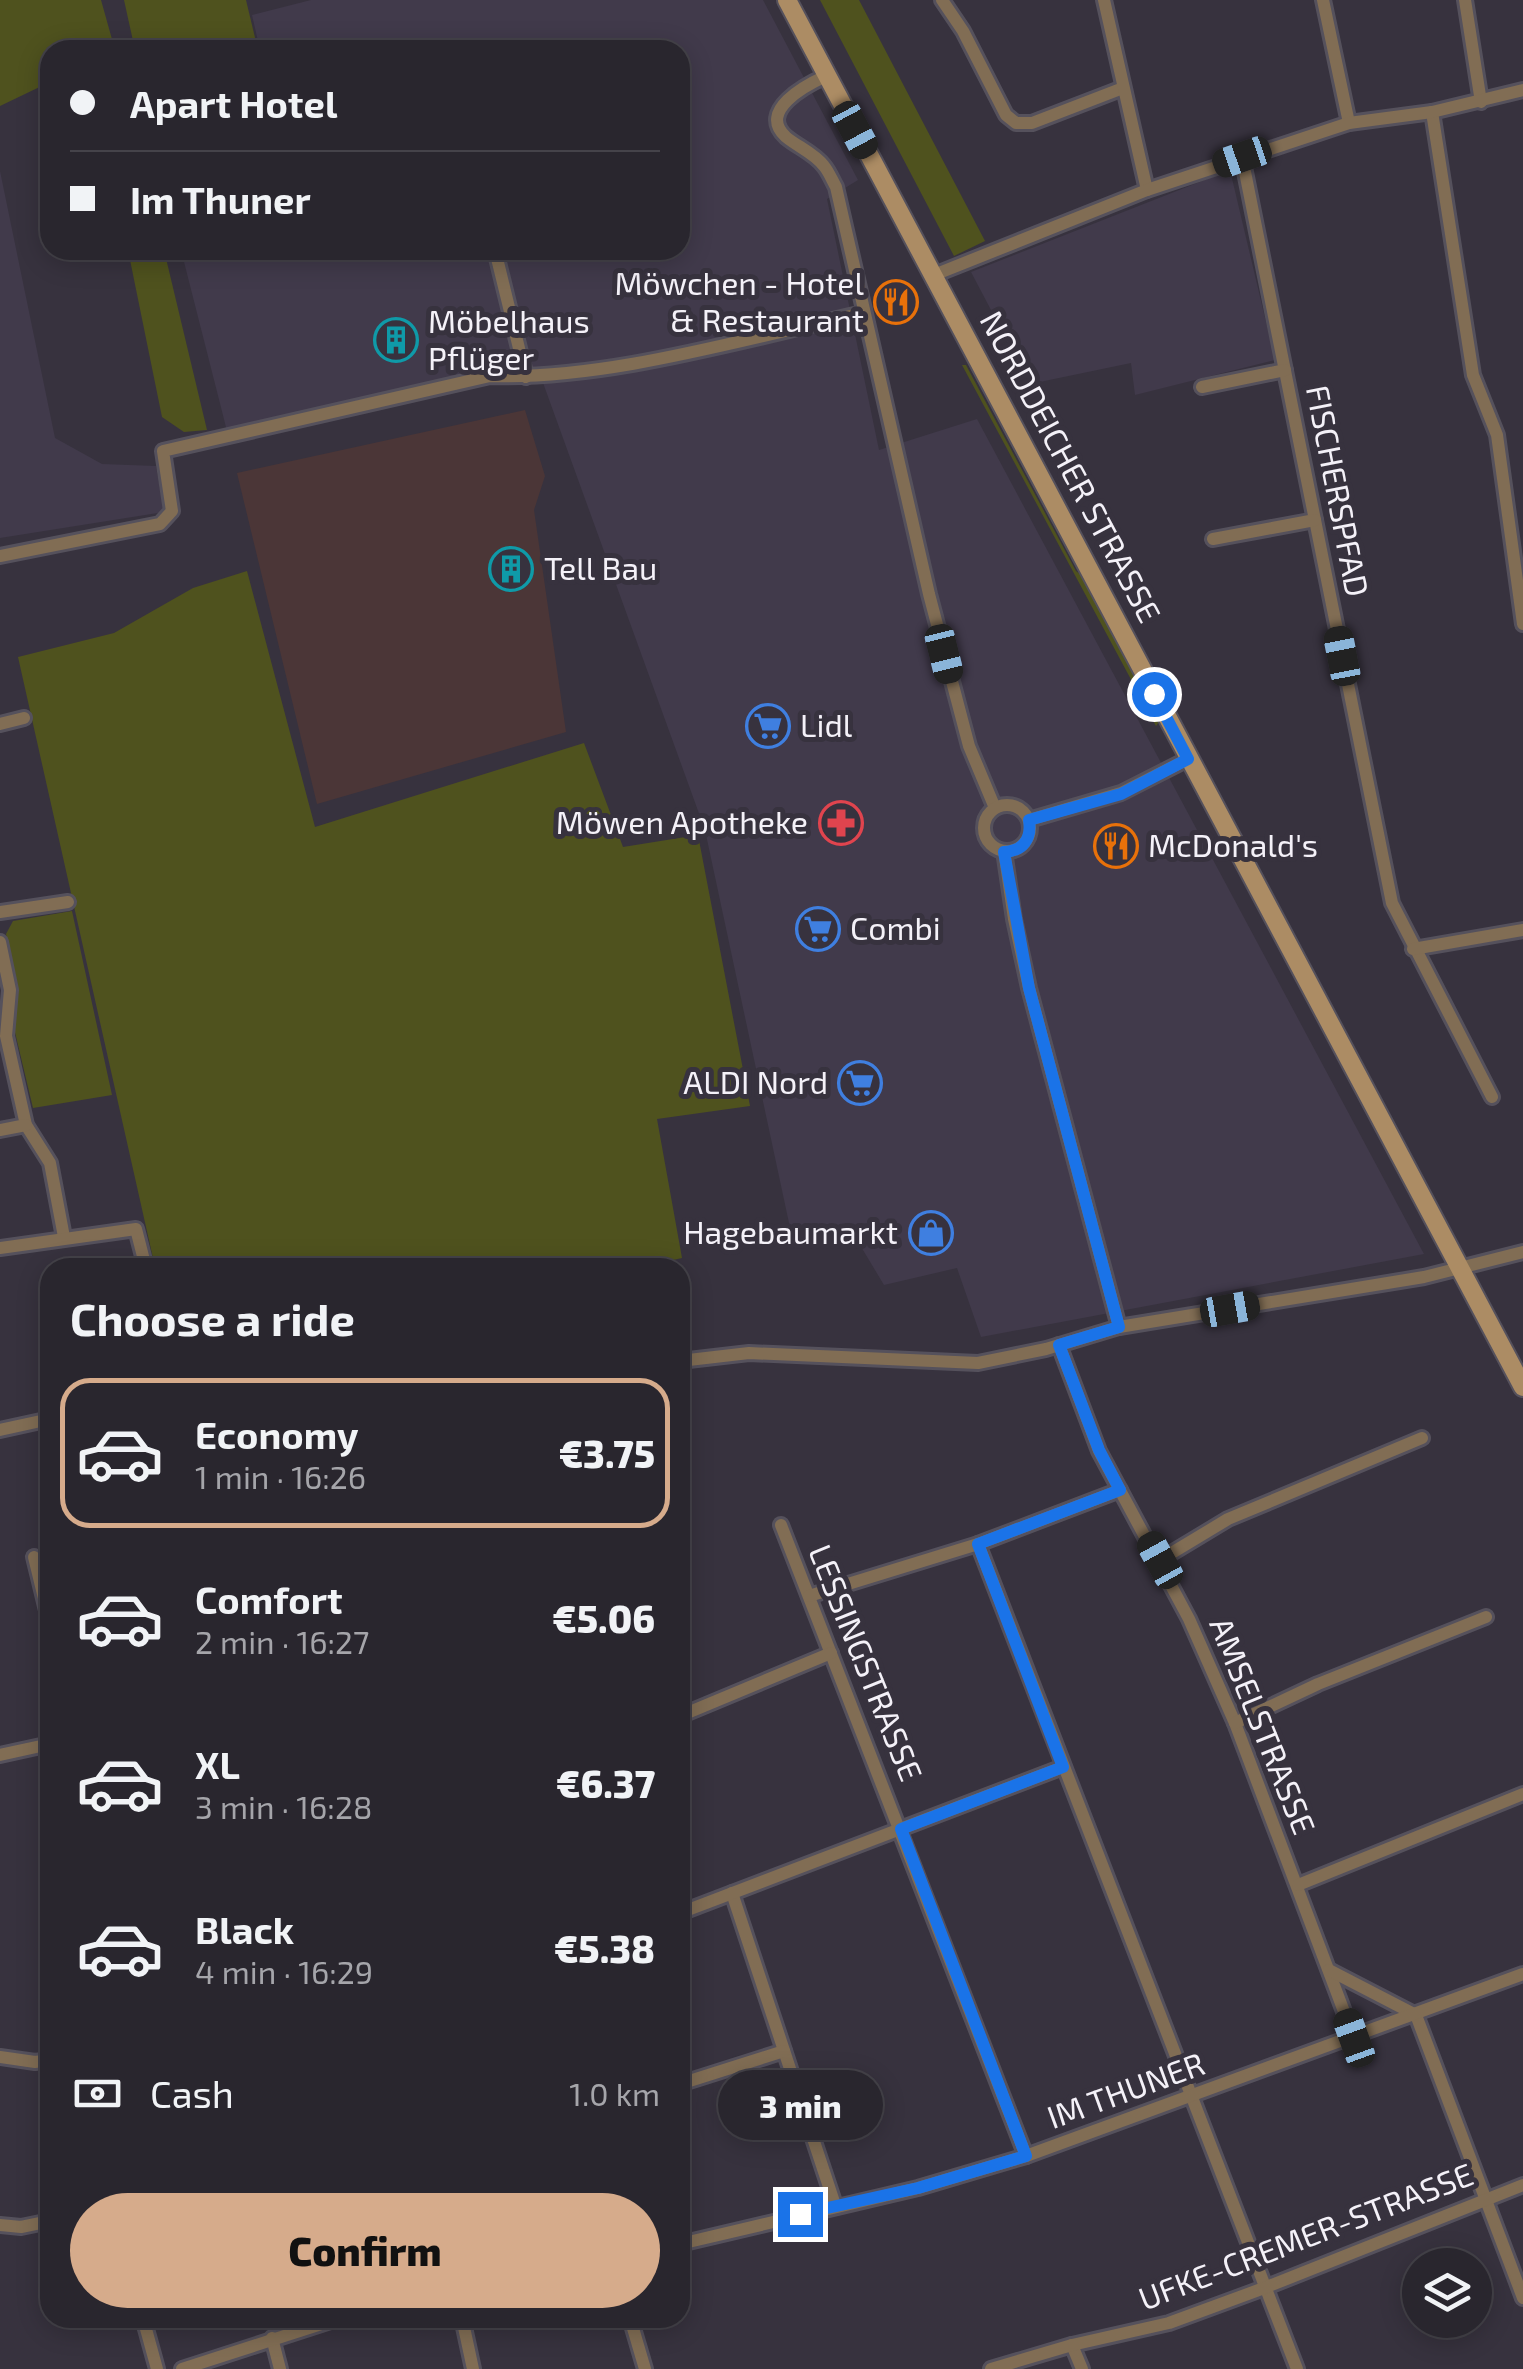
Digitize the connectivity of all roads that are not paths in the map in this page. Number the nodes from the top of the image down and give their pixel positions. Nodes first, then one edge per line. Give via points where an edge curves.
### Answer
1 (787, 0) edge
2 (942, 0) edge
3 (1104, 0) edge
4 (1323, 0) edge
5 (1465, 0) edge
6 (826, 76) junction
7 (1123, 88) junction
8 (1523, 90) edge
9 (1481, 102) junction
10 (1432, 112) junction
11 (1349, 123) junction
12 (1242, 157) junction
13 (1146, 190) junction
14 (497, 260) edge
15 (934, 276) junction
16 (864, 313) junction
17 (1285, 370) junction
18 (526, 377) junction
19 (1202, 388) dead end
20 (1315, 520) junction
21 (1213, 539) dead end
22 (0, 556) edge
23 (1523, 624) edge
24 (24, 718) dead end
25 (0, 724) edge
26 (1188, 759) junction
27 (995, 808) junction
28 (1029, 820) junction
29 (1004, 852) junction
30 (68, 902) dead end
31 (0, 912) edge
32 (1523, 930) edge
33 (0, 942) edge
34 (1413, 949) junction
35 (3, 1036) edge
36 (1492, 1097) dead end
37 (26, 1126) junction
38 (0, 1130) edge
39 (64, 1238) junction
40 (0, 1248) edge
41 (1523, 1252) edge
42 (143, 1258) edge
43 (1459, 1268) junction
44 (1119, 1327) junction
45 (1059, 1345) junction
46 (690, 1360) edge
47 (1523, 1387) edge
48 (40, 1421) edge
49 (0, 1430) edge
50 (1422, 1438) dead end
51 (1120, 1490) junction
52 (781, 1526) dead end
53 (978, 1544) junction
54 (34, 1557) dead end
55 (1160, 1560) junction
56 (40, 1582) edge
57 (808, 1596) junction
58 (1486, 1618) dead end
59 (831, 1654) junction
60 (690, 1712) edge
61 (1235, 1723) junction
62 (40, 1746) edge
63 (0, 1755) edge
64 (1063, 1767) junction
65 (1523, 1794) edge
66 (901, 1829) junction
67 (1298, 1885) junction
68 (732, 1892) junction
69 (690, 1909) edge
70 (1328, 1970) junction
71 (1523, 1974) edge
72 (1416, 2015) junction
73 (1354, 2038) junction
74 (784, 2050) junction
75 (0, 2056) edge
76 (40, 2061) edge
77 (690, 2081) edge
78 (1191, 2097) junction
79 (1026, 2156) junction
80 (1523, 2184) edge
81 (1484, 2199) junction
82 (835, 2206) junction
83 (40, 2223) edge
84 (0, 2225) edge
85 (690, 2242) edge
86 (1264, 2288) junction
87 (1523, 2298) edge
88 (146, 2328) edge
89 (306, 2328) edge
90 (464, 2328) edge
91 (633, 2328) edge
92 (272, 2338) junction
93 (1072, 2345) junction
94 (157, 2369) edge
95 (182, 2369) edge
96 (280, 2369) edge
97 (473, 2369) edge
98 (645, 2369) edge
99 (991, 2369) edge
100 (1082, 2369) edge
101 (1297, 2369) edge

1 - 6 main road, NORDDEICHER STRASSE
2 - 7 street via 1016,123 1032,124
3 - 7 street
4 - 11 street
5 - 9 street
6 - 15 main road, NORDDEICHER STRASSE
6 - 16 street via 781,106 778,120 780,132 824,166 836,187
7 - 13 street
8 - 9 street
9 - 10 street
10 - 11 street
10 - 23 street via 1473,375 1498,434
11 - 12 street
12 - 13 street
12 - 17 street, FISCHERSPFAD
13 - 15 street
14 - 18 street
15 - 26 main road, NORDDEICHER STRASSE
16 - 18 street via 605,369
16 - 27 street via 962,720
17 - 19 street
17 - 20 street, FISCHERSPFAD
18 - 22 street via 490,376 163,451 172,512 160,524
20 - 21 street
20 - 34 street, FISCHERSPFAD via 1392,903
24 - 25 street
26 - 28 street via 1121,794
26 - 43 main road, NORDDEICHER STRASSE
27 - 28 street via 1016,806
27 - 29 street via 984,834
28 - 29 street via 1025,843
29 - 44 street via 1029,988
30 - 31 street
32 - 34 street
33 - 35 street via 10,990
34 - 36 street, FISCHERSPFAD
35 - 37 street
37 - 38 street
37 - 39 street via 50,1162
39 - 40 street
39 - 42 street via 136,1229
41 - 43 street
43 - 44 street
43 - 47 main road, NORDDEICHER STRASSE
44 - 45 street
45 - 46 street via 978,1363 749,1352
45 - 51 street, AMSELSTRASSE
48 - 49 street
50 - 55 street via 1228,1519
51 - 53 street
51 - 55 street, AMSELSTRASSE
52 - 57 street, LESSINGSTRASSE
53 - 57 street
53 - 64 street
54 - 56 street
55 - 61 street, AMSELSTRASSE
57 - 59 street, LESSINGSTRASSE
58 - 61 street
59 - 60 street
59 - 66 street, LESSINGSTRASSE
61 - 67 street, AMSELSTRASSE
62 - 63 street
64 - 66 street
64 - 78 street
65 - 67 street
66 - 68 street
66 - 79 street, LESSINGSTRASSE
67 - 70 street, AMSELSTRASSE
68 - 69 street
68 - 74 street
70 - 72 street
70 - 73 street, AMSELSTRASSE
71 - 72 street, IM THUNER
72 - 73 street, IM THUNER
72 - 81 street
73 - 78 street, IM THUNER
74 - 77 street
74 - 82 street
75 - 76 street
78 - 79 street, IM THUNER
78 - 86 street
79 - 82 street, IM THUNER
80 - 81 street, UFKE-CREMER-STRASSE
81 - 86 street, UFKE-CREMER-STRASSE
81 - 87 street
82 - 85 street, IM THUNER
83 - 84 street
86 - 93 street, UFKE-CREMER-STRASSE via 1169,2322
86 - 101 street
88 - 94 street
89 - 92 street
90 - 97 street
91 - 98 street
92 - 95 street
92 - 96 street
93 - 99 street, UFKE-CREMER-STRASSE
93 - 100 street

